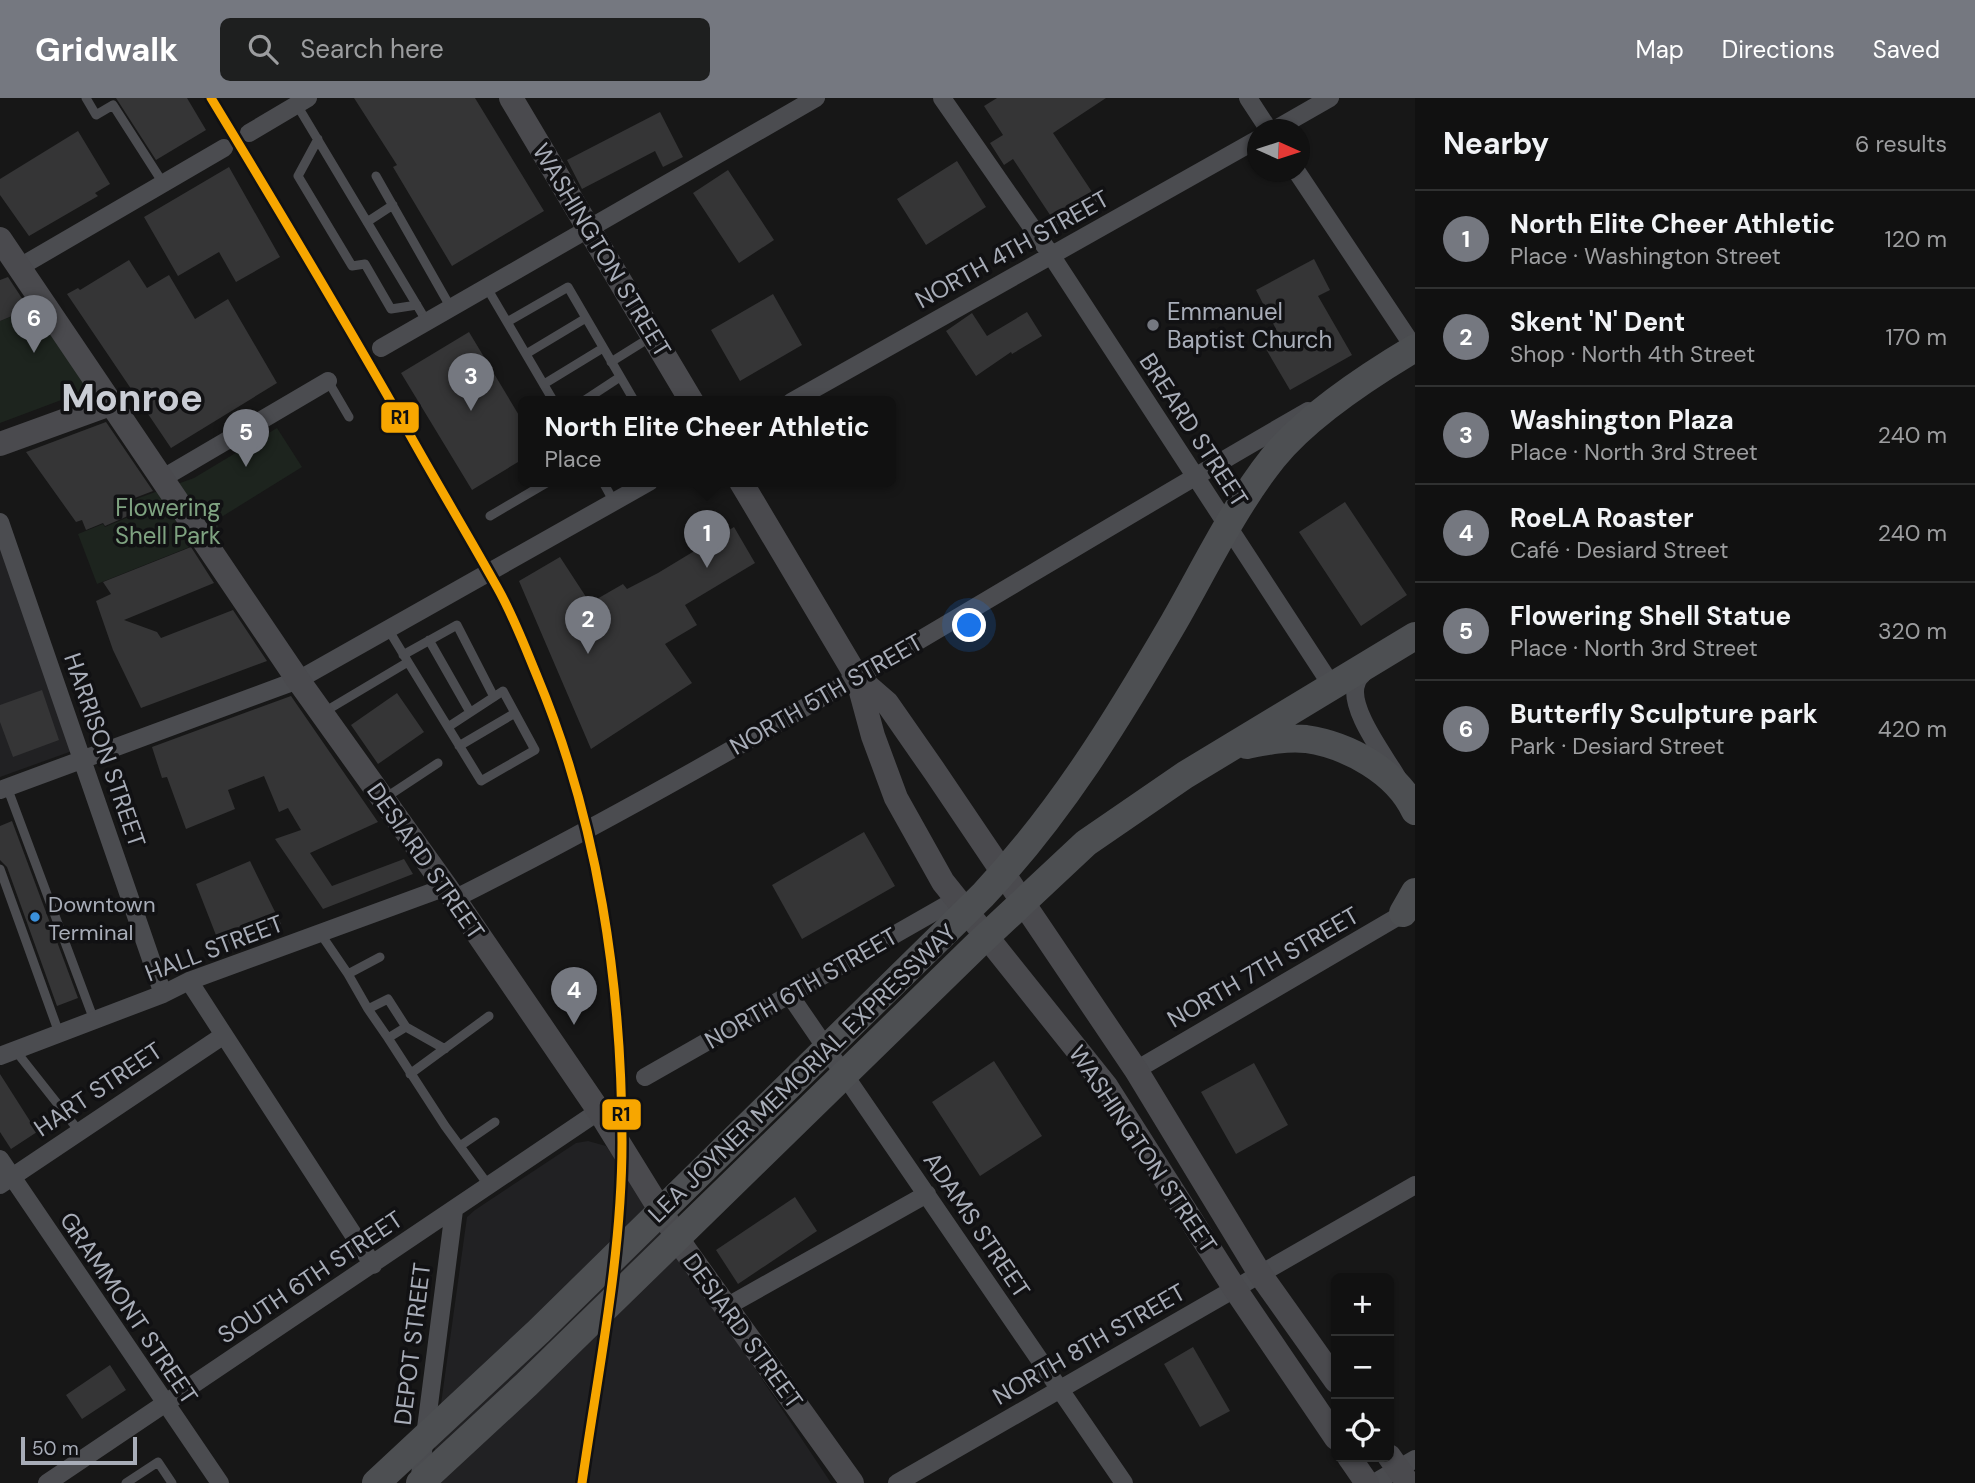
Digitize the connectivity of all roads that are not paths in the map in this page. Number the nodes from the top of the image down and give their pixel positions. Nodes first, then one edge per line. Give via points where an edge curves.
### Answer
1 (86, 98) edge
2 (511, 98) edge
3 (816, 98) edge
4 (942, 98) edge
5 (1248, 98) edge
6 (1329, 98) edge
7 (303, 101) edge
8 (1263, 119) edge
9 (1291, 119) edge
10 (249, 134) dead end
11 (318, 139) junction
12 (1247, 145) edge
13 (224, 148) dead end
14 (376, 176) dead end
15 (1304, 182) edge
16 (163, 183) junction
17 (393, 205) junction
18 (367, 222) junction
19 (589, 229) junction
20 (0, 239) edge
21 (1051, 255) junction
22 (18, 268) junction
23 (487, 288) junction
24 (416, 305) junction
25 (451, 308) junction
26 (586, 318) junction
27 (427, 322) junction
28 (507, 322) junction
29 (653, 336) junction
30 (381, 348) dead end
31 (603, 348) junction
32 (1415, 348) edge
33 (526, 354) junction
34 (611, 362) junction
35 (1373, 373) junction
36 (620, 377) junction
37 (328, 381) joint
38 (544, 384) junction
39 (551, 396) edge
40 (591, 396) edge
41 (631, 396) edge
42 (688, 396) edge
43 (802, 396) edge
44 (113, 403) junction
45 (349, 417) dead end
46 (0, 444) edge
47 (1194, 476) junction
48 (163, 478) junction
49 (539, 487) edge
50 (606, 487) edge
51 (640, 487) edge
52 (744, 487) edge
53 (614, 502) junction
54 (490, 516) dead end
55 (0, 522) edge
56 (1228, 527) junction
57 (1175, 620) joint
58 (388, 629) junction
59 (1415, 636) edge
60 (429, 640) junction
61 (406, 659) junction
62 (1373, 661) junction
63 (857, 677) junction
64 (298, 680) junction
65 (1332, 685) junction
66 (494, 697) junction
67 (470, 712) junction
68 (323, 713) junction
69 (515, 713) junction
70 (448, 727) junction
71 (459, 746) junction
72 (1228, 750) junction
73 (83, 760) junction
74 (438, 763) dead end
75 (4, 788) edge
76 (383, 799) junction
77 (1412, 803) edge
78 (0, 869) edge
79 (450, 893) junction
80 (957, 899) junction
81 (1411, 904) edge
82 (320, 933) junction
83 (380, 957) dead end
84 (348, 974) junction
85 (189, 981) junction
86 (163, 994) junction
87 (789, 994) junction
88 (368, 1009) junction
89 (489, 1016) dead end
90 (94, 1020) junction
91 (406, 1027) junction
92 (59, 1033) junction
93 (224, 1035) junction
94 (388, 1038) junction
95 (445, 1049) junction
96 (7, 1053) edge
97 (1136, 1070) junction
98 (410, 1074) junction
99 (645, 1077) dead end
100 (599, 1111) junction
101 (495, 1122) dead end
102 (79, 1131) junction
103 (460, 1146) junction
104 (0, 1159) edge
105 (6, 1181) edge
106 (1415, 1185) edge
107 (489, 1186) junction
108 (927, 1194) junction
109 (454, 1210) junction
110 (373, 1265) junction
111 (1260, 1274) junction
112 (1235, 1289) junction
113 (726, 1307) junction
114 (1331, 1374) edge
115 (1059, 1390) junction
116 (165, 1404) junction
117 (1331, 1431) edge
118 (1352, 1462) edge
119 (1402, 1467) edge
120 (60, 1480) edge
121 (126, 1483) edge
122 (172, 1483) edge
123 (219, 1483) edge
124 (376, 1483) edge
125 (420, 1483) edge
126 (852, 1483) edge
127 (897, 1483) edge
128 (1124, 1483) edge
129 (1367, 1483) edge
130 (1374, 1483) edge

1 - 16 lane via 96,115 113,105
2 - 19 street, WASHINGTON STREET
3 - 19 street
4 - 21 street, BREARD STREET
5 - 8 street
6 - 9 street
7 - 10 street
7 - 11 lane
11 - 18 lane
11 - 24 lane via 298,176 352,266 365,264 391,309
12 - 21 street, NORTH 4TH STREET
13 - 16 street
14 - 17 lane
15 - 32 street
16 - 22 street
17 - 18 lane
17 - 25 lane
18 - 24 lane
19 - 23 street
19 - 29 street, WASHINGTON STREET
20 - 22 street, DESIARD STREET
21 - 43 street, NORTH 4TH STREET
21 - 47 street, BREARD STREET
22 - 44 street, DESIARD STREET
23 - 25 street
23 - 28 lane
24 - 27 lane
25 - 27 street
26 - 28 lane via 568,287
26 - 31 lane
26 - 33 lane
27 - 30 street
28 - 33 lane
29 - 34 lane
29 - 42 street, WASHINGTON STREET
31 - 34 lane
31 - 38 lane
32 - 35 main road, NORTH 5TH STREET
33 - 38 lane
34 - 36 lane
35 - 47 street, NORTH 5TH STREET
35 - 56 main road, NORTH 5TH STREET via 1297,433 1273,458
36 - 40 lane
36 - 41 lane
37 - 45 lane
37 - 48 street
38 - 39 lane
44 - 46 street
44 - 48 street, DESIARD STREET
47 - 56 street, BREARD STREET
47 - 63 street, NORTH 5TH STREET
48 - 64 street, DESIARD STREET
49 - 54 lane
50 - 53 lane
51 - 53 street
52 - 63 street, WASHINGTON STREET
53 - 58 street
55 - 73 street, HARRISON STREET
56 - 57 main road, NORTH 5TH STREET
56 - 65 street, BREARD STREET
57 - 124 main road, LEA JOYNER MEMORIAL EXPRESSWAY via 1082,774 1018,858 539,1331
58 - 61 lane
58 - 64 street
59 - 62 main road
60 - 61 lane
60 - 66 lane via 457,625
60 - 67 lane
61 - 68 lane
61 - 70 lane
62 - 65 main road
62 - 77 street via 1356,683 1355,701
63 - 79 street, NORTH 5TH STREET via 560,846
63 - 80 street, WASHINGTON STREET via 896,798
63 - 97 street, WASHINGTON STREET via 887,703
64 - 68 street, DESIARD STREET
64 - 73 street
65 - 72 main road
66 - 67 lane
66 - 69 lane via 503,691
67 - 70 lane
68 - 76 street, DESIARD STREET
69 - 71 lane
69 - 71 lane via 536,750 481,781
70 - 71 lane
72 - 77 main road via 1275,739 1307,739 1344,749
72 - 125 main road, LEA JOYNER MEMORIAL EXPRESSWAY via 1086,843 1040,884
73 - 75 street
73 - 86 street, HARRISON STREET
74 - 76 lane
75 - 90 lane
76 - 79 street, DESIARD STREET
78 - 92 lane
79 - 82 street, HALL STREET
79 - 100 street, DESIARD STREET
80 - 87 street, NORTH 6TH STREET
80 - 112 street, WASHINGTON STREET via 1106,1086
81 - 97 street, NORTH 7TH STREET
82 - 84 lane
82 - 85 street, HALL STREET
83 - 84 lane
84 - 88 lane
85 - 86 street, HALL STREET
85 - 93 street
86 - 90 street, HALL STREET
87 - 99 street, NORTH 6TH STREET
87 - 108 street, ADAMS STREET
88 - 91 lane via 388,999
88 - 94 lane
89 - 95 lane
90 - 92 street, HALL STREET
91 - 94 lane
91 - 95 lane
92 - 96 street, HALL STREET
93 - 102 street, HART STREET
93 - 110 street
94 - 98 lane
95 - 98 lane
96 - 102 lane
97 - 111 street, WASHINGTON STREET
98 - 103 lane
100 - 107 street, SOUTH 6TH STREET
100 - 113 street, DESIARD STREET
101 - 103 lane
102 - 105 street, HART STREET
103 - 107 lane
104 - 105 street, GRAMMONT STREET
105 - 116 street, GRAMMONT STREET
106 - 111 street, NORTH 8TH STREET
107 - 109 street, SOUTH 6TH STREET
108 - 113 street
108 - 115 street, ADAMS STREET
109 - 110 street, SOUTH 6TH STREET
109 - 125 street, DEPOT STREET
110 - 116 street, SOUTH 6TH STREET
111 - 112 street, NORTH 8TH STREET
111 - 114 street, WASHINGTON STREET
112 - 115 street, NORTH 8TH STREET
112 - 117 street, WASHINGTON STREET
113 - 126 street, DESIARD STREET
115 - 127 street, NORTH 8TH STREET
115 - 128 street, ADAMS STREET
116 - 120 street, SOUTH 6TH STREET
116 - 123 street, GRAMMONT STREET
118 - 129 street
119 - 130 street
121 - 122 lane via 158,1462

